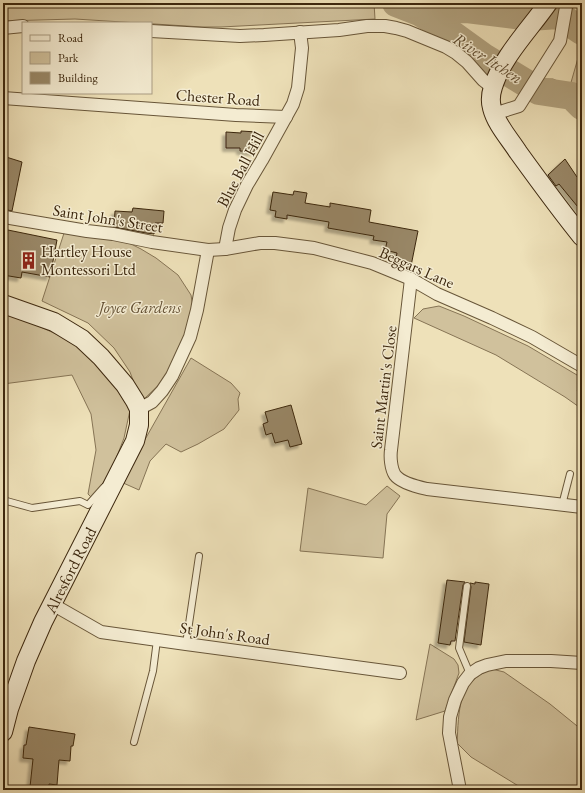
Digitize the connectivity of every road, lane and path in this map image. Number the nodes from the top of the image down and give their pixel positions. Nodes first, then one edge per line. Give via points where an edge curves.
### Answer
1 (547, 5) edge
2 (566, 5) edge
3 (22, 26) edge
4 (3, 28) edge
5 (152, 31) edge
6 (300, 32) junction
7 (494, 84) junction
8 (3, 98) edge
9 (494, 114) junction
10 (286, 117) junction
11 (3, 216) edge
12 (582, 237) edge
13 (225, 249) junction
14 (208, 250) junction
15 (411, 279) junction
16 (3, 304) edge
17 (582, 366) edge
18 (139, 410) junction
19 (123, 465) junction
20 (570, 474) dead end
21 (3, 500) edge
22 (562, 505) junction
23 (582, 507) edge
24 (199, 556) dead end
25 (467, 586) dead end
26 (52, 604) junction
27 (157, 640) junction
28 (186, 644) junction
29 (582, 663) edge
30 (400, 673) dead end
31 (470, 674) junction
32 (3, 732) edge
33 (134, 742) dead end
34 (460, 790) edge

1 - 7 main road via 510,54
2 - 9 street via 560,41 518,106
3 - 4 street
5 - 6 street via 240,36
6 - 7 street via 372,26 396,28 446,47 462,58 488,84
6 - 10 street, Blue Ball Hill via 302,48 298,88
7 - 9 main road via 491,104
8 - 10 street, Chester Road
9 - 12 main road via 535,175
10 - 13 street, Blue Ball Hill via 235,210
11 - 14 street, Saint John's Street
13 - 14 street
13 - 15 street, Beggars Lane via 260,243 314,248 372,263
14 - 18 street via 190,337 162,391 152,402
15 - 17 street, Beggars Lane via 437,294 532,337
15 - 22 street, Saint Martin's Close via 390,457 395,475 405,482 427,489
16 - 18 main road via 54,322 82,338 125,385
18 - 19 main road, Alresford Road via 135,441
19 - 21 lane via 88,505 80,501 32,508
19 - 26 main road, Alresford Road
20 - 22 lane
22 - 23 street, Saint Martin's Close
24 - 28 lane
25 - 31 lane via 459,648
26 - 27 street, St John's Road via 101,632
26 - 32 main road, Alresford Road via 26,661
27 - 28 street, St John's Road
27 - 33 lane via 153,671
28 - 30 street, St John's Road
29 - 31 street via 506,661 487,665
31 - 34 street via 463,683 450,716 449,733

